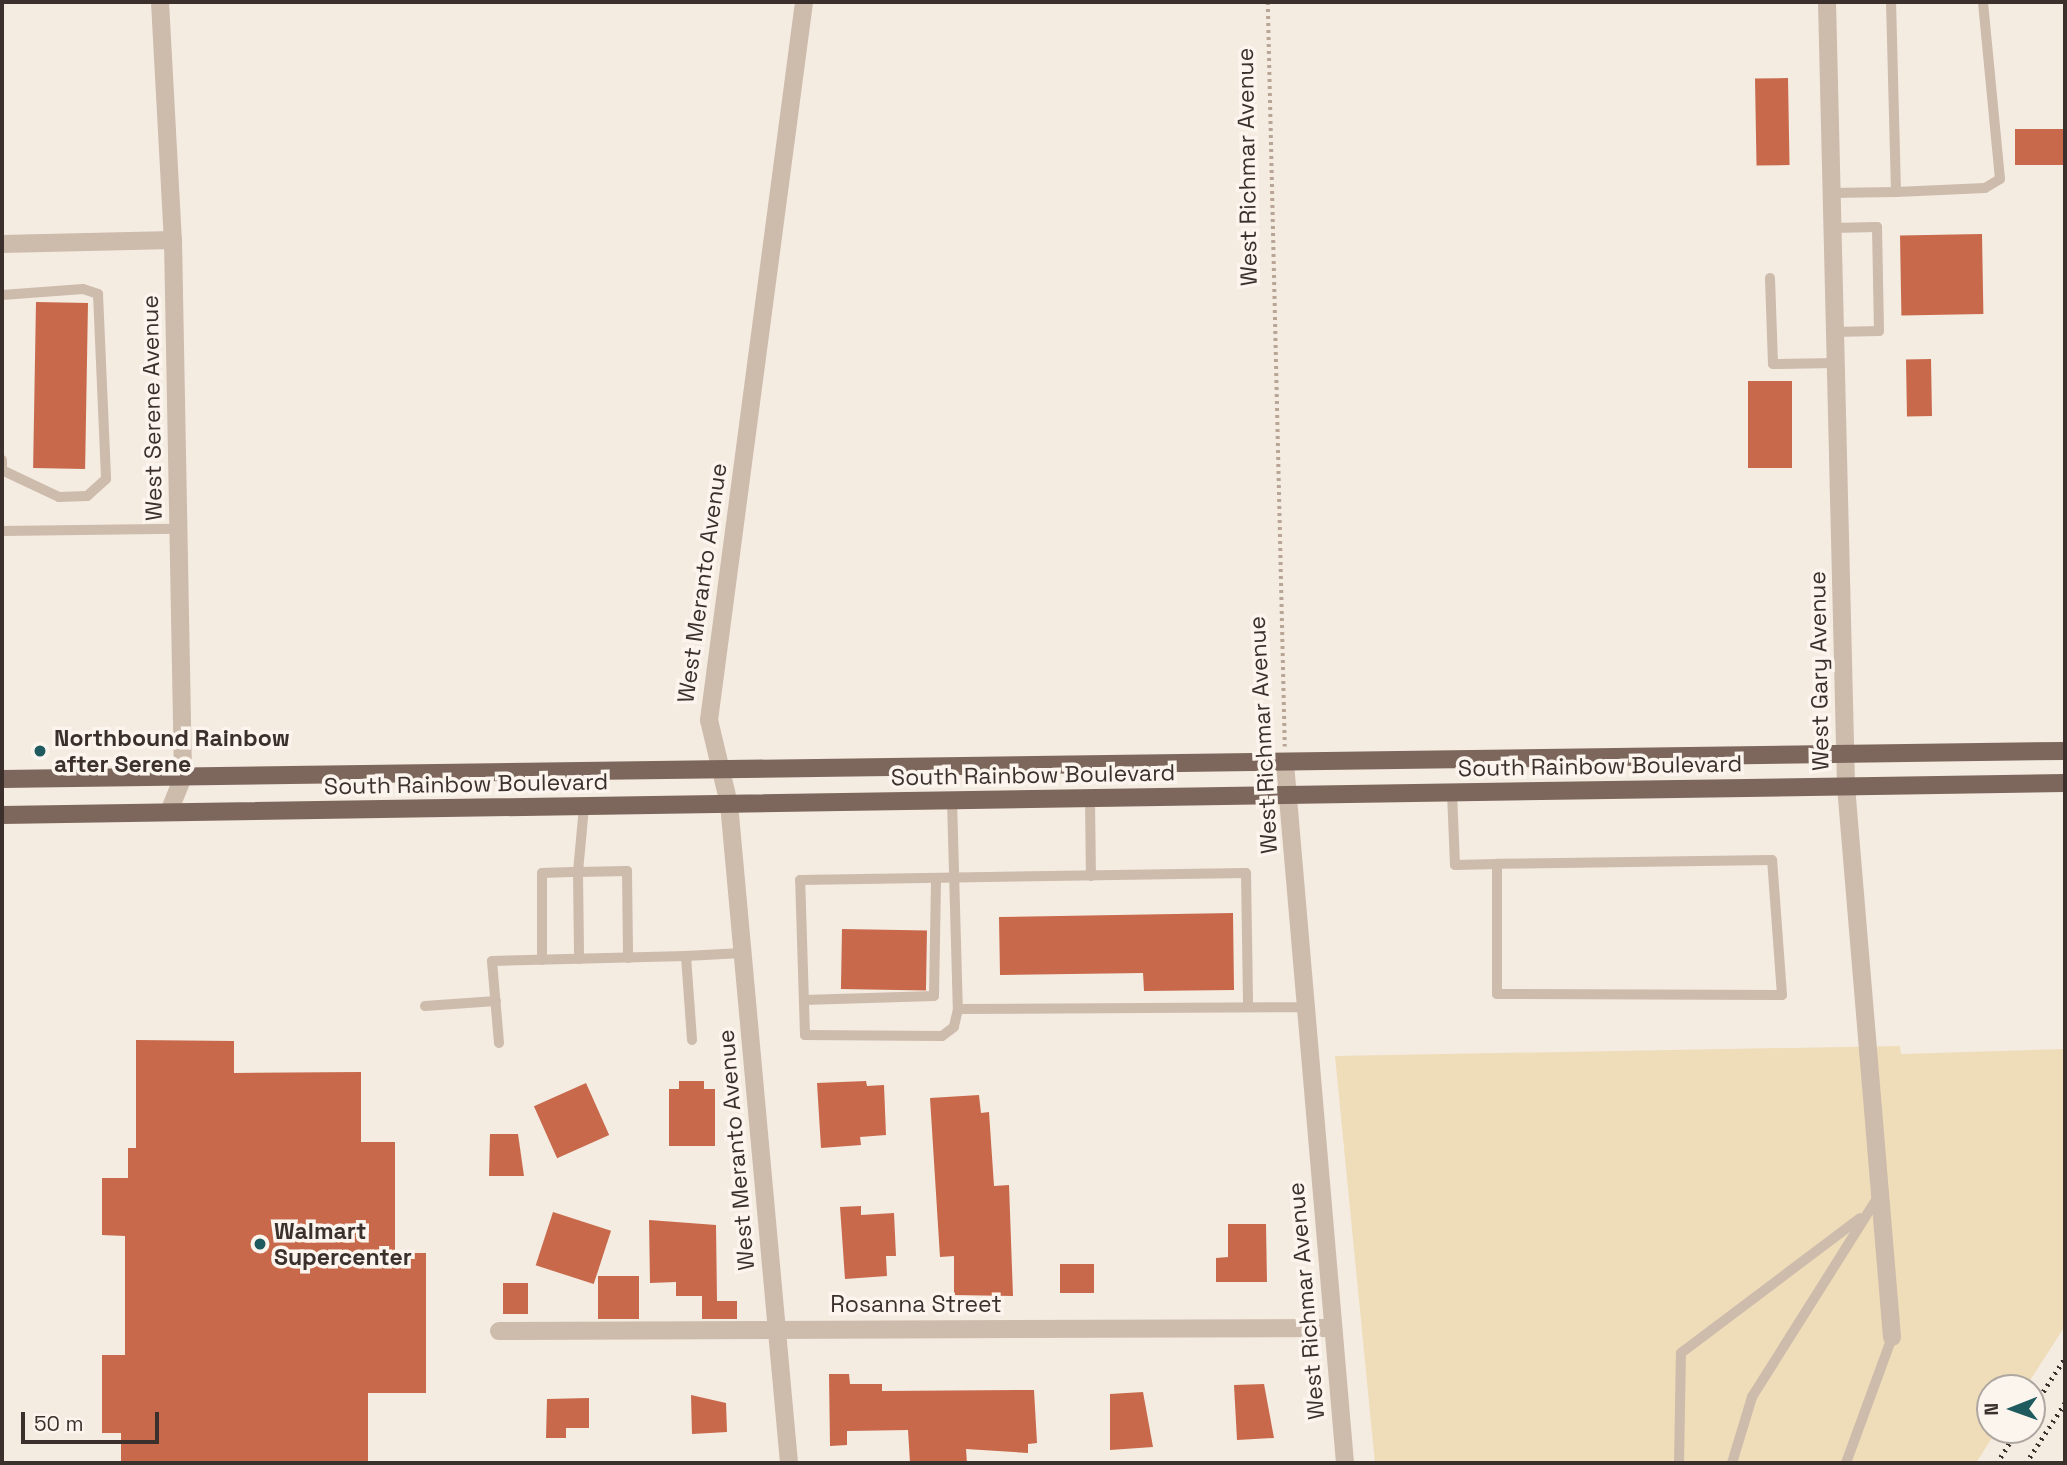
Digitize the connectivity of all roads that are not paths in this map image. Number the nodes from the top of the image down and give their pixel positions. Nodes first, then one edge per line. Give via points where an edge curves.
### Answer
1 (160, 2) edge
2 (804, 2) edge
3 (1827, 2) edge
4 (1891, 2) edge
5 (1983, 2) edge
6 (1896, 192) junction
7 (1831, 193) junction
8 (1832, 228) junction
9 (173, 240) junction
10 (2, 244) edge
11 (1770, 278) dead end
12 (2, 295) edge
13 (1834, 332) junction
14 (1835, 363) junction
15 (2, 460) edge
16 (178, 529) junction
17 (2, 531) edge
18 (2065, 751) edge
19 (1848, 755) junction
20 (1285, 763) junction
21 (724, 773) junction
22 (183, 777) junction
23 (2, 779) edge
24 (2065, 783) edge
25 (1846, 786) junction
26 (1452, 793) junction
27 (1287, 796) junction
28 (1090, 799) junction
29 (952, 800) junction
30 (729, 804) junction
31 (584, 807) junction
32 (169, 811) junction
33 (2, 815) edge
34 (1497, 864) junction
35 (578, 872) junction
36 (1091, 876) junction
37 (936, 878) junction
38 (954, 878) junction
39 (742, 953) junction
40 (685, 956) junction
41 (628, 958) junction
42 (579, 959) junction
43 (542, 960) junction
44 (804, 1000) junction
45 (496, 1001) junction
46 (425, 1006) dead end
47 (1248, 1007) junction
48 (1305, 1007) junction
49 (958, 1009) junction
50 (692, 1040) dead end
51 (499, 1043) dead end
52 (1880, 1194) junction
53 (1860, 1218) junction
54 (1333, 1328) junction
55 (777, 1329) junction
56 (499, 1331) dead end
57 (1892, 1337) joint
58 (789, 1463) edge
59 (1345, 1463) edge
60 (1679, 1463) edge
61 (1732, 1463) edge
62 (1846, 1463) edge

1 - 9 street, West Serene Avenue
2 - 21 street, West Meranto Avenue via 709,720
3 - 7 street, West Gary Avenue
4 - 6 lane
5 - 6 lane via 2000,179 1984,188
6 - 7 lane
7 - 8 street, West Gary Avenue
8 - 13 street, West Gary Avenue
8 - 13 lane via 1877,227 1879,331
9 - 10 street
9 - 16 street, West Serene Avenue
11 - 14 lane via 1773,364
12 - 15 lane via 83,289 98,294 106,479 87,496 59,497 2,470
13 - 14 street, West Gary Avenue
14 - 19 street, West Gary Avenue
16 - 17 lane
16 - 22 street, West Serene Avenue
18 - 19 main road, South Rainbow Boulevard
19 - 20 main road, South Rainbow Boulevard
19 - 25 street, West Gary Avenue
20 - 21 main road, South Rainbow Boulevard
20 - 27 street, West Richmar Avenue
21 - 22 main road, South Rainbow Boulevard
21 - 30 street, West Meranto Avenue
22 - 23 main road, South Rainbow Boulevard
22 - 32 street, West Serene Avenue
24 - 25 main road, South Rainbow Boulevard
25 - 26 main road, South Rainbow Boulevard
25 - 52 street, West Gary Avenue
26 - 27 main road, South Rainbow Boulevard
26 - 34 lane via 1455,865
27 - 28 main road, South Rainbow Boulevard
27 - 48 street, West Richmar Avenue
28 - 29 main road, South Rainbow Boulevard
28 - 36 lane
29 - 30 main road, South Rainbow Boulevard
29 - 38 lane
30 - 31 main road, South Rainbow Boulevard
30 - 39 street, West Meranto Avenue
31 - 32 main road, South Rainbow Boulevard
31 - 35 lane
32 - 33 main road, South Rainbow Boulevard
34 - 34 lane via 1497,993 1782,995 1772,860
35 - 41 lane via 627,871
35 - 42 lane
35 - 43 lane via 542,873
36 - 38 lane
36 - 47 lane via 1245,873
37 - 38 lane
37 - 44 lane via 934,996
37 - 44 lane via 800,880
38 - 49 lane
39 - 40 lane
39 - 55 street, West Meranto Avenue
40 - 41 lane
40 - 50 lane
41 - 42 lane
42 - 43 lane
43 - 45 lane via 492,961
44 - 49 lane via 806,1035 942,1036 954,1027
45 - 46 lane
45 - 51 lane
47 - 48 lane
47 - 49 lane
48 - 54 street, West Richmar Avenue
52 - 53 lane
52 - 57 street, West Gary Avenue
53 - 60 lane via 1681,1353
53 - 61 lane via 1752,1397
54 - 55 street, Rosanna Street
54 - 59 street, West Richmar Avenue
55 - 56 street, Rosanna Street
55 - 58 street, West Meranto Avenue
57 - 62 lane

